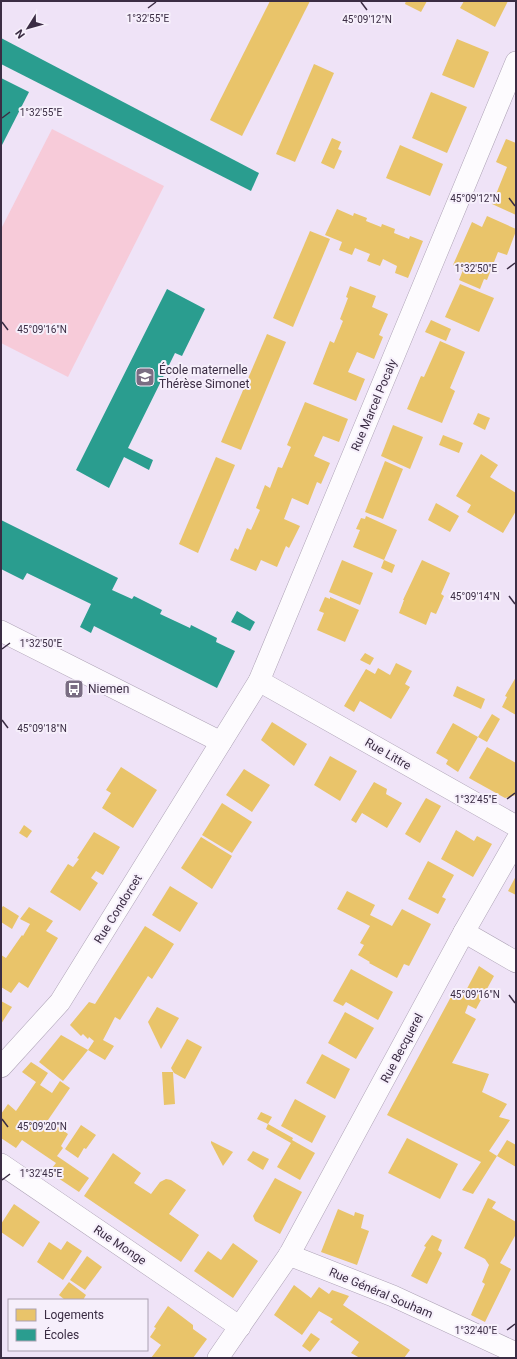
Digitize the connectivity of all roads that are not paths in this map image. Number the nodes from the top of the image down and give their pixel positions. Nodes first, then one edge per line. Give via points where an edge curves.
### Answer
1 (516, 62) edge
2 (1, 631) edge
3 (259, 681) junction
4 (221, 742) junction
5 (516, 826) edge
6 (516, 841) edge
7 (464, 932) junction
8 (516, 962) edge
9 (1, 1067) edge
10 (1, 1164) edge
11 (289, 1255) junction
12 (240, 1327) junction
13 (516, 1353) edge
14 (218, 1358) edge

1 - 3 street, Rue Marcel Pocaly
2 - 4 street
3 - 4 street, Rue Marcel Pocaly
3 - 5 street, Rue Littre
4 - 9 street, Rue Condorcet via 60,1002
6 - 7 street, Rue Becquerel
7 - 8 street
7 - 11 street, Rue Becquerel
10 - 12 street, Rue Monge
11 - 12 street, Rue Becquerel
11 - 13 street, Rue Général Souham via 393,1296
12 - 14 street, Rue Becquerel

